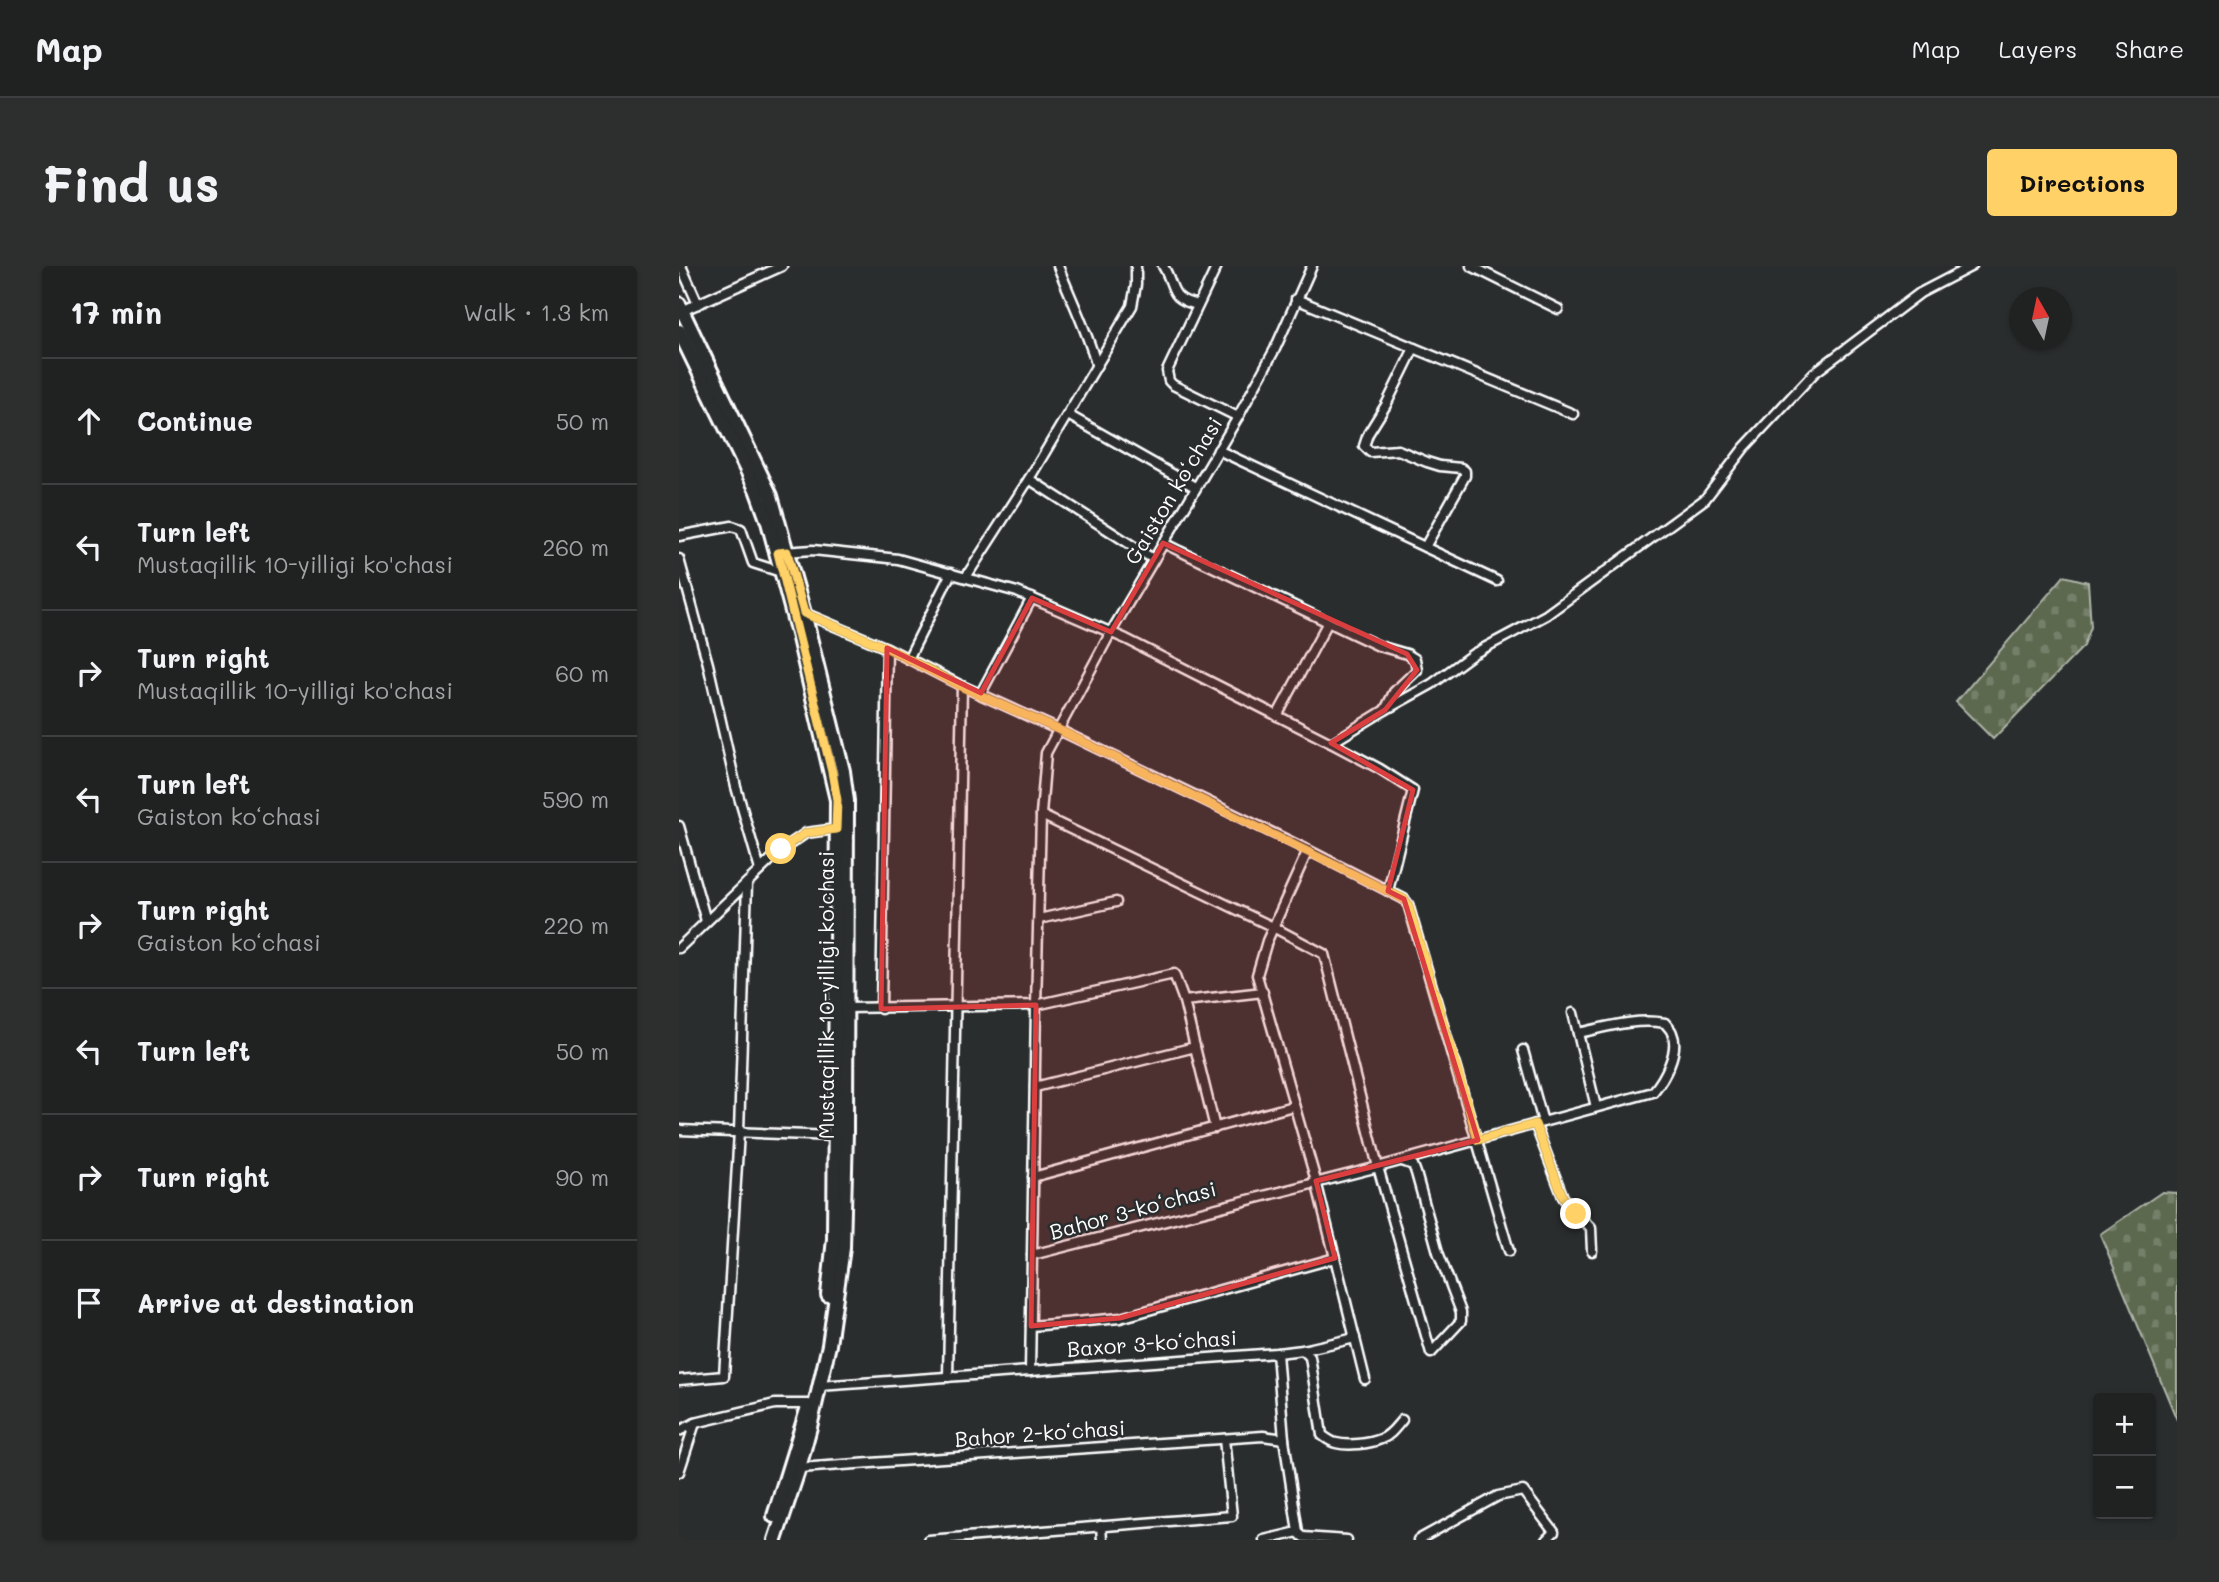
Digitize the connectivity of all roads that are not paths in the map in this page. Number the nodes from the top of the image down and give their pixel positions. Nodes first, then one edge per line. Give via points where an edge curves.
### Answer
1 (681, 266) edge
2 (782, 266) edge
3 (1058, 266) edge
4 (1136, 266) edge
5 (1163, 266) edge
6 (1217, 266) edge
7 (1312, 266) edge
8 (1471, 266) edge
9 (1971, 266) edge
10 (769, 269) edge
11 (1296, 299) junction
12 (698, 304) junction
13 (1198, 305) junction
14 (681, 307) edge
15 (1558, 309) dead end
16 (679, 331) edge
17 (1414, 348) junction
18 (1096, 364) junction
19 (1573, 414) dead end
20 (1068, 415) junction
21 (1238, 417) junction
22 (1217, 450) junction
23 (1029, 479) junction
24 (1195, 486) junction
25 (679, 536) edge
26 (1163, 543) junction
27 (1425, 547) junction
28 (782, 552) junction
29 (679, 559) edge
30 (1153, 559) junction
31 (781, 572) junction
32 (951, 573) junction
33 (966, 578) junction
34 (1497, 581) dead end
35 (1032, 598) junction
36 (804, 613) junction
37 (1328, 622) junction
38 (1111, 632) junction
39 (887, 648) junction
40 (908, 659) junction
41 (962, 687) junction
42 (981, 693) junction
43 (1385, 710) junction
44 (1276, 716) junction
45 (1057, 729) junction
46 (1331, 743) junction
47 (1041, 815) junction
48 (679, 826) edge
49 (836, 829) junction
50 (1308, 850) junction
51 (760, 870) junction
52 (747, 883) junction
53 (1388, 891) junction
54 (1116, 902) dead end
55 (1039, 919) junction
56 (706, 921) junction
57 (1273, 927) junction
58 (679, 948) edge
59 (1263, 992) junction
60 (1184, 1001) junction
61 (1036, 1005) junction
62 (845, 1008) junction
63 (957, 1008) junction
64 (881, 1009) junction
65 (1573, 1013) dead end
66 (1578, 1033) junction
67 (1195, 1047) junction
68 (1523, 1050) dead end
69 (1035, 1087) junction
70 (1293, 1106) junction
71 (1596, 1107) junction
72 (1539, 1123) junction
73 (1215, 1128) junction
74 (679, 1130) edge
75 (739, 1132) junction
76 (835, 1136) junction
77 (1478, 1140) junction
78 (1402, 1161) junction
79 (1378, 1167) junction
80 (1033, 1177) junction
81 (1316, 1181) junction
82 (1509, 1251) dead end
83 (1593, 1251) dead end
84 (1032, 1255) junction
85 (1335, 1258) junction
86 (1031, 1326) junction
87 (1355, 1338) junction
88 (1303, 1350) junction
89 (1277, 1353) junction
90 (1030, 1371) junction
91 (948, 1377) junction
92 (1365, 1379) dead end
93 (679, 1380) edge
94 (819, 1386) junction
95 (808, 1404) junction
96 (1402, 1420) dead end
97 (695, 1423) junction
98 (679, 1430) edge
99 (1224, 1439) junction
100 (1284, 1439) junction
101 (799, 1468) junction
102 (679, 1472) edge
103 (1101, 1526) junction
104 (1299, 1532) junction
105 (767, 1540) edge
106 (775, 1540) edge
107 (928, 1540) edge
108 (1102, 1540) edge
109 (1264, 1540) edge
110 (1347, 1540) edge
111 (1418, 1540) edge
112 (1546, 1540) edge

1 - 12 street
2 - 10 street
3 - 18 street via 1088,333
4 - 18 street via 1132,306
5 - 13 street via 1175,295
6 - 13 street
7 - 11 street, Gaiston koʻchasi
8 - 15 street
9 - 43 street via 1920,293 1814,373 1744,448 1705,499 1546,615 1473,654
10 - 12 street
11 - 17 street
11 - 21 street, Gaiston koʻchasi
12 - 14 street
13 - 21 street via 1167,371 1169,381
14 - 28 main road, Mustaqillik 10-yilligi ko'chasi via 771,496
16 - 28 main road, Mustaqillik 10-yilligi ko'chasi
17 - 19 street
17 - 27 street via 1364,446 1370,452 1398,450 1465,471
18 - 20 street
20 - 23 street
20 - 24 street
21 - 22 street, Gaiston koʻchasi
22 - 24 street, Gaiston koʻchasi
22 - 27 street
23 - 30 street
23 - 33 street
24 - 26 street, Gaiston koʻchasi
25 - 31 street via 732,526 741,529 753,563
26 - 30 street, Gaiston koʻchasi
26 - 37 street
27 - 34 street
28 - 31 main road, Mustaqillik 10-yilligi ko'chasi
28 - 32 street via 814,550 898,559
28 - 36 main road, Mustaqillik 10-yilligi ko'chasi
29 - 51 street
30 - 38 street, Gaiston koʻchasi
31 - 49 main road, Mustaqillik 10-yilligi ko'chasi via 832,772
32 - 33 street
32 - 40 street
33 - 35 street
35 - 38 street
35 - 42 street
36 - 39 street
36 - 62 main road, Mustaqillik 10-yilligi ko'chasi via 846,791
37 - 43 street via 1415,659 1417,670 1394,692
37 - 44 street
38 - 44 street
38 - 45 street, Gaiston koʻchasi
39 - 40 street
39 - 64 street
40 - 41 street
41 - 42 street
41 - 63 street
42 - 45 street
43 - 46 street
44 - 46 street
45 - 47 street, Gaiston koʻchasi via 1046,753
45 - 50 street
46 - 53 street via 1413,790
47 - 55 street, Gaiston koʻchasi
47 - 57 street
48 - 56 street
49 - 51 street via 806,833
49 - 76 main road, Mustaqillik 10-yilligi ko'chasi
50 - 53 street
50 - 57 street
51 - 52 street
52 - 56 street
52 - 75 street
53 - 77 street via 1408,904
54 - 55 street
55 - 61 street, Gaiston koʻchasi
56 - 58 street
57 - 59 street via 1257,975
57 - 79 street via 1324,954
59 - 60 street
59 - 70 street
60 - 61 street via 1174,974
60 - 67 street
61 - 63 street
61 - 69 street, Gaiston koʻchasi
62 - 64 street
62 - 94 main road, Mustaqillik 10-yilligi ko'chasi via 843,1248
63 - 64 street
63 - 91 street
65 - 66 street
66 - 71 street
66 - 71 street, Bahor 3-koʻchasi via 1654,1021 1665,1023 1672,1033 1670,1062 1653,1092
67 - 69 street
67 - 73 street
68 - 72 street
69 - 80 street, Gaiston koʻchasi
70 - 73 street
70 - 81 street
71 - 72 street, Bahor 3-koʻchasi
72 - 77 street, Bahor 3-koʻchasi
72 - 83 street via 1563,1197 1591,1228
73 - 80 street
74 - 75 street
75 - 76 street
75 - 93 street via 724,1376
76 - 95 main road, Mustaqillik 10-yilligi ko'chasi via 834,1239
77 - 78 street, Bahor 3-koʻchasi
77 - 82 street
78 - 79 street, Bahor 3-koʻchasi
78 - 79 street via 1413,1165 1461,1312 1461,1321 1431,1353
79 - 81 street, Bahor 3-koʻchasi
80 - 84 street, Gaiston koʻchasi
81 - 84 street, Bahor 3-koʻchasi
81 - 85 street
84 - 86 street, Bahor 3-koʻchasi
85 - 86 street via 1120,1318
85 - 87 street
86 - 90 street, Bahor 3-koʻchasi
87 - 88 street, Baxor 3-koʻchasi
87 - 92 street
88 - 89 street, Baxor 3-koʻchasi
88 - 96 street via 1310,1357 1322,1435 1329,1440 1380,1440
89 - 90 street, Baxor 3-koʻchasi
89 - 100 street
90 - 91 street
91 - 94 street
94 - 101 main road, Mustaqillik 10-yilligi ko'chasi
95 - 97 street via 775,1404
95 - 105 main road, Mustaqillik 10-yilligi ko'chasi
97 - 98 street
97 - 102 street
99 - 100 street, Bahor 2-koʻchasi
99 - 101 street, Bahor 2-koʻchasi
99 - 103 street via 1232,1516
100 - 104 street
101 - 106 main road, Mustaqillik 10-yilligi ko'chasi
103 - 107 street
103 - 108 street
104 - 109 street
104 - 110 street via 1303,1537
111 - 112 street via 1497,1496 1523,1491 1555,1532

